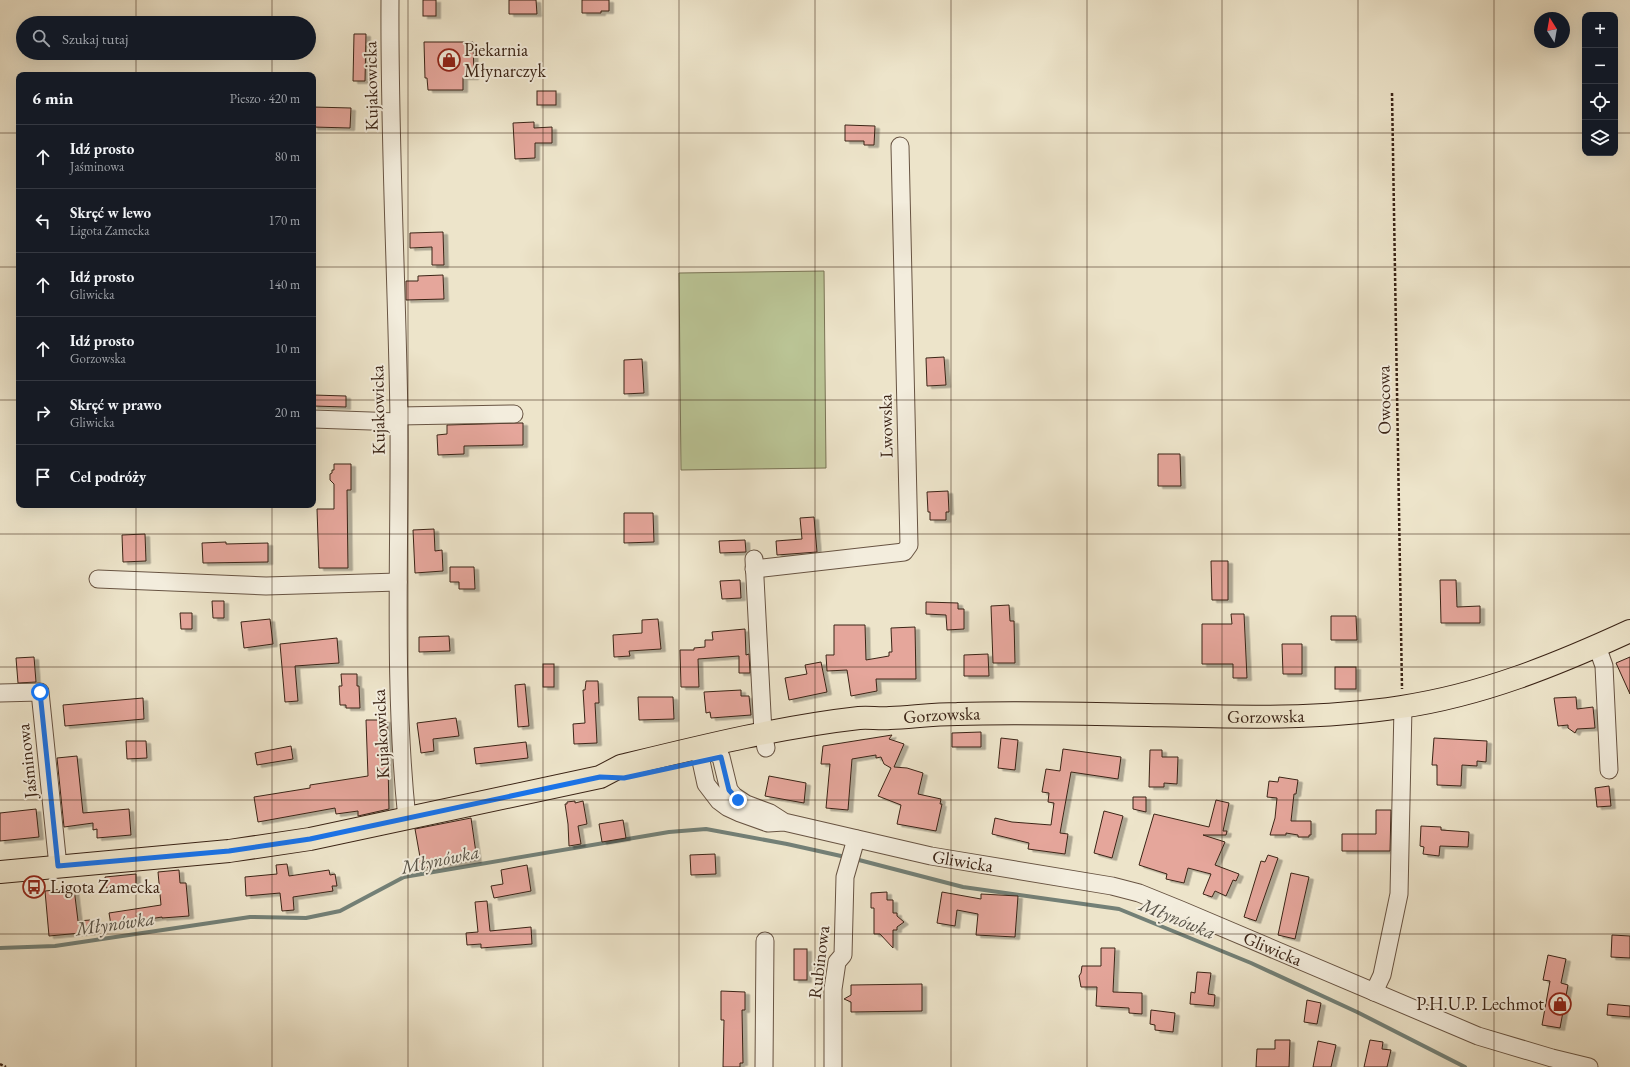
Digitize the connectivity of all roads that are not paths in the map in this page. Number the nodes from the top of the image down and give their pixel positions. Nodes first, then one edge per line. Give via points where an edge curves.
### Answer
1 (390, 0) edge
2 (900, 146) dead end
3 (514, 414) dead end
4 (316, 419) edge
5 (399, 419) junction
6 (98, 580) dead end
7 (398, 582) junction
8 (1630, 631) edge
9 (1597, 646) junction
10 (0, 693) edge
11 (1403, 707) junction
12 (765, 741) junction
13 (709, 755) junction
14 (1609, 770) dead end
15 (407, 819) junction
16 (856, 839) junction
17 (58, 866) junction
18 (0, 872) edge
19 (765, 941) dead end
20 (1374, 992) junction
21 (764, 1067) edge
22 (833, 1067) edge
23 (1589, 1067) edge

1 - 5 street, Kujakowicka
2 - 12 street, Lwowska via 909,545 904,552 754,564
3 - 5 street
4 - 5 street
5 - 7 street, Kujakowicka
6 - 7 street via 266,586
7 - 15 street, Kujakowicka via 400,740
8 - 9 main road, Gorzowska
9 - 11 main road, Gorzowska via 1572,658 1488,688 1448,699
9 - 14 street via 1604,666
10 - 17 street, Jaśminowa via 40,692
11 - 12 main road, Gorzowska via 1342,714 1232,717 1003,713 861,718
11 - 20 street via 1399,894 1382,975
12 - 13 main road, Gorzowska
13 - 15 main road via 624,778 600,777
13 - 16 street, Gliwicka via 706,784 727,807 768,823 784,822
15 - 17 main road via 267,846
16 - 20 street, Gliwicka via 931,856 1139,893
16 - 22 street, Rubinowa via 845,877 843,955 837,962 833,989
17 - 18 main road
19 - 21 street
20 - 23 street, Gliwicka via 1478,1036

